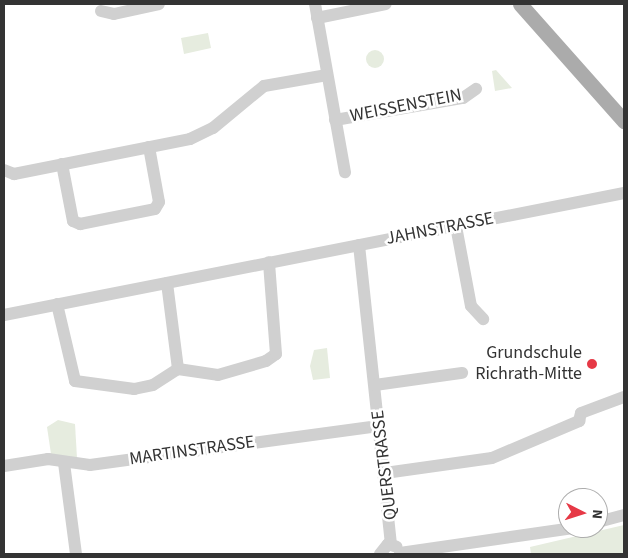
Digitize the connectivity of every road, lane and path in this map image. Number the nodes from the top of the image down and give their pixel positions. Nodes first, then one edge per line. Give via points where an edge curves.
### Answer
1 (158, 4) edge
2 (315, 4) edge
3 (386, 4) edge
4 (520, 4) edge
5 (101, 11) dead end
6 (317, 18) junction
7 (327, 75) junction
8 (476, 88) dead end
9 (335, 120) junction
10 (624, 121) edge
11 (149, 147) junction
12 (62, 164) junction
13 (4, 170) edge
14 (345, 172) dead end
15 (620, 196) edge
16 (456, 226) junction
17 (359, 245) junction
18 (269, 262) junction
19 (167, 283) junction
20 (57, 304) junction
21 (4, 315) edge
22 (483, 319) dead end
23 (178, 369) junction
24 (462, 372) dead end
25 (375, 385) junction
26 (624, 397) edge
27 (380, 426) junction
28 (64, 462) junction
29 (4, 466) edge
30 (385, 473) junction
31 (624, 515) edge
32 (608, 519) edge
33 (558, 530) edge
34 (397, 551) edge
35 (76, 554) edge
36 (380, 554) edge

1 - 5 street via 114,14
2 - 6 street, WEISSENSTEIN
3 - 6 street
4 - 10 main road
6 - 7 street, WEISSENSTEIN
7 - 9 street, WEISSENSTEIN
7 - 11 street via 264,86 213,128 190,139
8 - 9 street, WEISSENSTEIN via 463,98
9 - 14 street, WEISSENSTEIN
11 - 12 street
11 - 12 street via 159,202 155,209 80,224 73,221
12 - 13 street via 14,174
15 - 16 street, JAHNSTRASSE
16 - 17 street, JAHNSTRASSE
16 - 22 street via 472,306
17 - 18 street, JAHNSTRASSE
17 - 25 street, QUERSTRASSE
18 - 19 street, JAHNSTRASSE
18 - 23 street via 276,354 266,361 218,374
19 - 20 street, JAHNSTRASSE
19 - 23 street
20 - 21 street, JAHNSTRASSE
20 - 23 street via 75,381 134,388 154,385
24 - 25 street, QUERSTRASSE
25 - 27 street, QUERSTRASSE
26 - 30 street via 581,412 580,421 492,458
27 - 28 street, MARTINSTRASSE via 90,465
27 - 30 street, QUERSTRASSE
28 - 29 street, MARTINSTRASSE via 48,459
28 - 35 street
30 - 34 street, QUERSTRASSE
31 - 32 street
33 - 34 street
34 - 36 street

